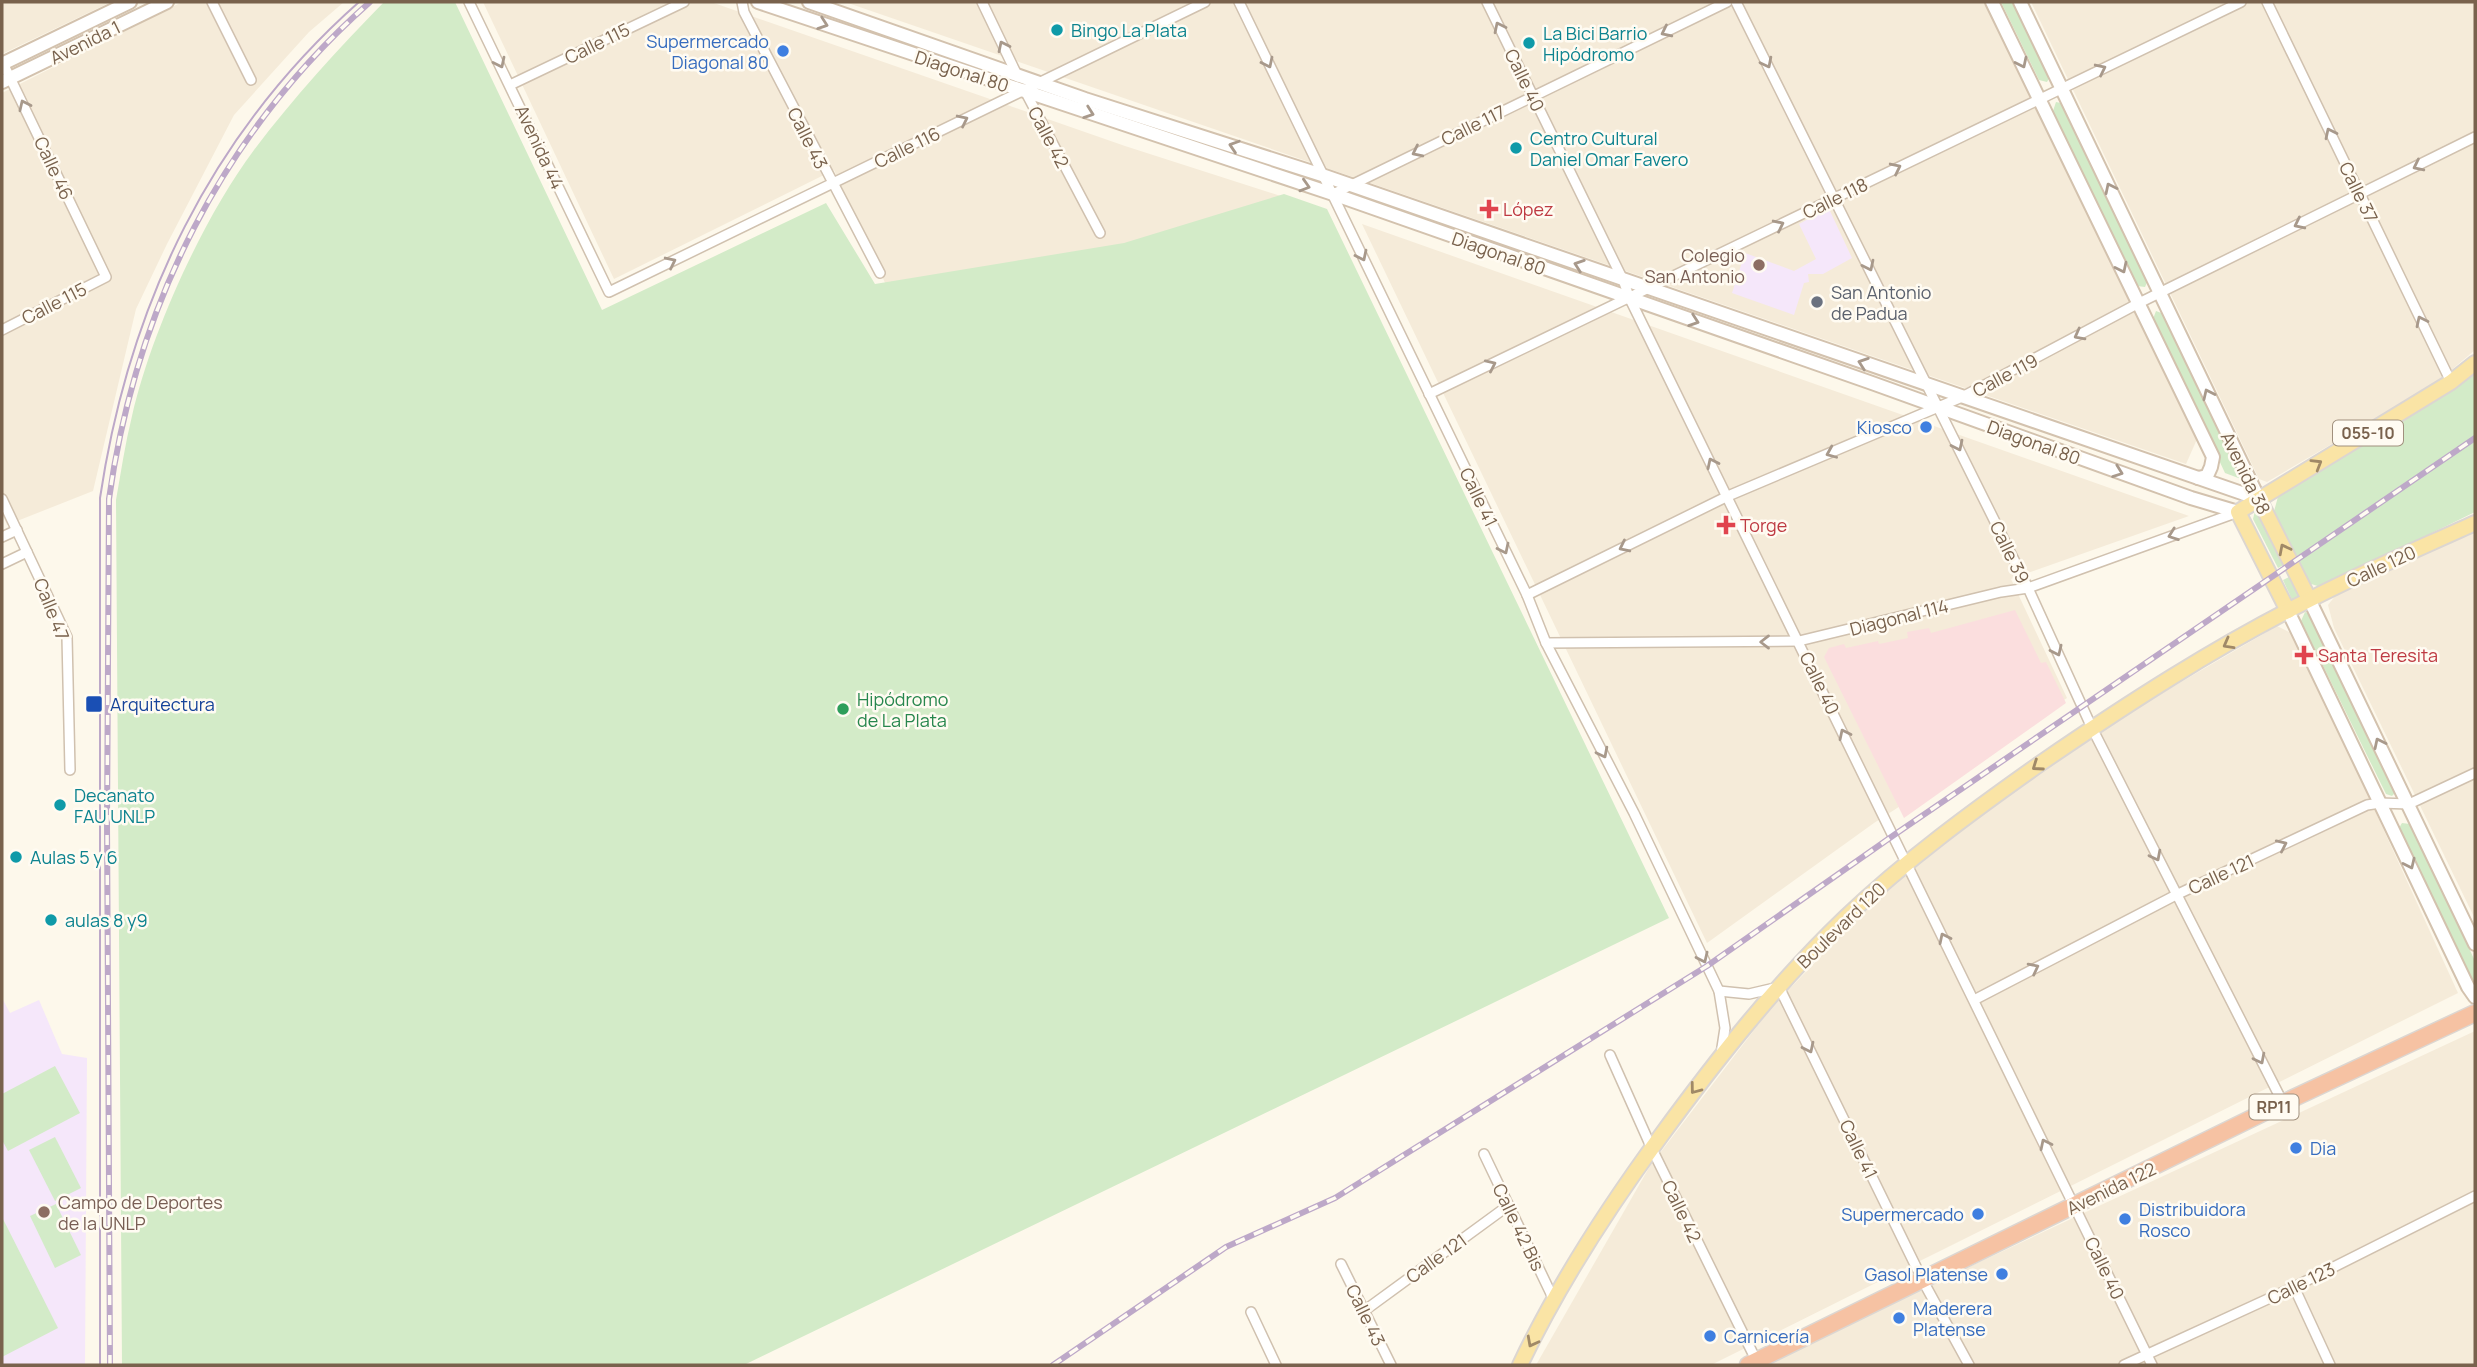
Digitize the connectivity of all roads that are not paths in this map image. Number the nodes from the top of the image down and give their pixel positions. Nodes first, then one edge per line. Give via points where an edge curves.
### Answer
1 (130, 2) edge
2 (167, 2) edge
3 (212, 2) edge
4 (469, 2) edge
5 (684, 2) edge
6 (742, 2) edge
7 (758, 2) edge
8 (809, 2) edge
9 (982, 2) edge
10 (1205, 2) edge
11 (1239, 2) edge
12 (1487, 2) edge
13 (1727, 2) edge
14 (1736, 2) edge
15 (1992, 2) edge
16 (2020, 2) edge
17 (2241, 2) edge
18 (2267, 2) edge
19 (2, 62) edge
20 (1017, 75) junction
21 (6, 80) edge
22 (251, 80) dead end
23 (1041, 83) junction
24 (510, 85) junction
25 (2062, 88) junction
26 (1024, 91) junction
27 (1533, 96) junction
28 (2040, 99) junction
29 (2475, 137) edge
30 (1322, 175) junction
31 (832, 184) junction
32 (1351, 185) junction
33 (1332, 194) junction
34 (2360, 194) junction
35 (1835, 198) junction
36 (1100, 233) dead end
37 (880, 273) dead end
38 (106, 277) joint
39 (1623, 280) junction
40 (1647, 289) junction
41 (609, 292) joint
42 (2160, 293) junction
43 (1630, 299) junction
44 (2139, 303) junction
45 (2, 330) edge
46 (2475, 363) edge
47 (2451, 382) junction
48 (1928, 385) junction
49 (1429, 394) junction
50 (1962, 397) junction
51 (1939, 407) junction
52 (2198, 478) junction
53 (1728, 496) junction
54 (2, 499) edge
55 (2259, 499) junction
56 (2238, 512) junction
57 (2475, 523) edge
58 (17, 530) junction
59 (2, 537) edge
60 (27, 552) junction
61 (2, 564) edge
62 (2028, 588) junction
63 (1527, 595) junction
64 (2309, 599) junction
65 (2288, 611) junction
66 (1799, 641) junction
67 (1546, 643) junction
68 (2092, 728) junction
69 (70, 770) dead end
70 (2475, 773) edge
71 (2380, 803) junction
72 (2409, 804) junction
73 (1908, 863) junction
74 (2176, 895) junction
75 (2475, 944) edge
76 (1779, 987) junction
77 (1719, 991) junction
78 (2475, 997) edge
79 (1974, 1000) junction
80 (2475, 1013) edge
81 (1610, 1055) dead end
82 (1720, 1056) junction
83 (2283, 1103) junction
84 (1652, 1149) junction
85 (1484, 1154) dead end
86 (2475, 1196) edge
87 (1508, 1205) junction
88 (2075, 1205) junction
89 (1341, 1264) dead end
90 (1923, 1281) junction
91 (2294, 1287) junction
92 (1554, 1300) junction
93 (1364, 1311) junction
94 (1251, 1312) dead end
95 (2147, 1354) junction
96 (1754, 1364) edge
97 (1276, 1365) edge
98 (1391, 1365) edge
99 (1520, 1365) edge
100 (1969, 1365) edge
101 (2124, 1365) edge
102 (2152, 1365) edge
103 (2330, 1365) edge

1 - 19 main road, Avenida 1
2 - 21 main road, Avenida 1
3 - 22 street
4 -> 24 street, Avenida 44
5 - 24 street, Calle 115
6 - 31 street, Calle 43
7 -> 26 main road, Diagonal 80
8 - 20 main road, Diagonal 80
20 -> 9 street, Calle 42
10 - 23 street, Calle 116
11 -> 30 street, Calle 41
27 -> 12 street, Calle 40
13 -> 27 street, Calle 117
14 -> 35 street, Calle 39
15 -> 28 main road, Avenida 38
16 - 25 main road, Avenida 38
25 -> 17 street, Calle 118
34 -> 18 street, Calle 37
19 - 21 street, Calle 46
20 - 23 main road, Diagonal 80
20 - 26 street, Calle 42
38 -> 21 street, Calle 46
23 - 26 street, Calle 116
30 -> 23 main road, Diagonal 80
24 - 41 street, Avenida 44
25 - 28 street, Calle 118
42 -> 25 main road, Avenida 38
31 -> 26 street, Calle 116
26 -> 33 main road, Diagonal 80
26 - 36 street, Calle 42
27 -> 32 street, Calle 117
27 - 39 street, Calle 40
35 -> 28 street, Calle 118
28 -> 44 main road, Avenida 38
29 -> 34 street, Calle 119
30 - 32 main road, Diagonal 80
30 - 33 street, Calle 41
31 - 37 street, Calle 43
41 -> 31 street, Calle 116
32 - 33 street, Calle 117
39 -> 32 main road, Diagonal 80
33 - 43 main road, Diagonal 80
33 -> 49 street, Calle 41
34 -> 42 street, Calle 119
47 -> 34 street, Calle 37
40 -> 35 street, Calle 118
35 -> 48 street, Calle 39
38 - 45 street, Calle 115
39 - 40 main road, Diagonal 80
39 - 43 street, Calle 40
40 - 43 street, Calle 118
48 -> 40 main road, Diagonal 80
42 - 44 street, Calle 119
55 -> 42 main road, Avenida 38
49 -> 43 street, Calle 118
43 -> 51 main road, Diagonal 80
53 -> 43 street, Calle 40
44 -> 50 street, Calle 119
44 - 52 main road, Avenida 38 via 2213,457 2207,477
46 - 47 main road, 055-10
55 -> 47 main road, 055-10
48 - 50 main road, Diagonal 80
48 - 51 street, Calle 39
49 -> 63 street, Calle 41
50 - 51 street, Calle 119
50 - 52 main road, Diagonal 80
51 -> 53 street, Calle 119
51 -> 56 main road, Diagonal 80
51 -> 62 street, Calle 39
52 - 55 main road, Diagonal 80
53 -> 63 street, Calle 119
53 - 66 street, Calle 40
54 - 58 street, Calle 47
55 - 56 main road
64 -> 55 main road, Avenida 38
56 -> 62 street, Diagonal 114
56 - 65 main road, Avenida 38
57 - 64 main road, Calle 120
58 - 59 street
58 - 60 street, Calle 47
60 - 61 street
60 - 69 street, Calle 47 via 67,637
62 - 66 street, Diagonal 114
62 -> 68 street, Calle 39
63 - 67 street, Calle 41
64 - 65 main road, Calle 120
72 -> 64 main road, Avenida 38
65 -> 68 main road, Boulevard 120 via 2192,664
65 - 71 main road, Avenida 38
66 -> 67 street, Diagonal 114
73 -> 66 street, Calle 40
67 -> 77 street, Calle 41
68 -> 73 main road, Boulevard 120
68 -> 74 street, Calle 39
70 - 72 street, Calle 121
71 - 72 street, Calle 121
74 -> 71 street, Calle 121 via 2367,805
71 -> 78 main road, Avenida 38
72 - 75 main road, Avenida 38
73 - 76 main road, Boulevard 120 via 1844,918
79 -> 73 street, Calle 40
79 -> 74 street, Calle 121
74 -> 83 street, Calle 39
76 - 77 street via 1749,994
76 - 82 main road, Boulevard 120
76 -> 90 street, Calle 41
77 - 82 street, Calle 41 via 1725,1028
88 -> 79 street, Calle 40
80 - 83 highway, Avenida 122 / RP11
81 - 84 street, Calle 42
82 -> 84 main road, Boulevard 120
83 - 88 highway, Avenida 122 / RP11
84 - 92 main road, Boulevard 120
84 - 96 street, Calle 42
85 - 87 street, Calle 42 Bis
86 - 91 street, Calle 123
87 - 92 street, Calle 42 Bis
87 - 93 street, Calle 121
88 - 90 highway, Avenida 122 / RP11
88 - 95 street, Calle 40
89 - 93 street, Calle 43
90 - 96 highway, Avenida 122 / RP11
90 - 100 street, Calle 41
91 - 95 street, Calle 123
91 - 103 street
92 -> 99 main road, Boulevard 120
93 - 98 street, Calle 43
94 - 97 street
95 - 101 street, Calle 123
95 - 102 street, Calle 40

